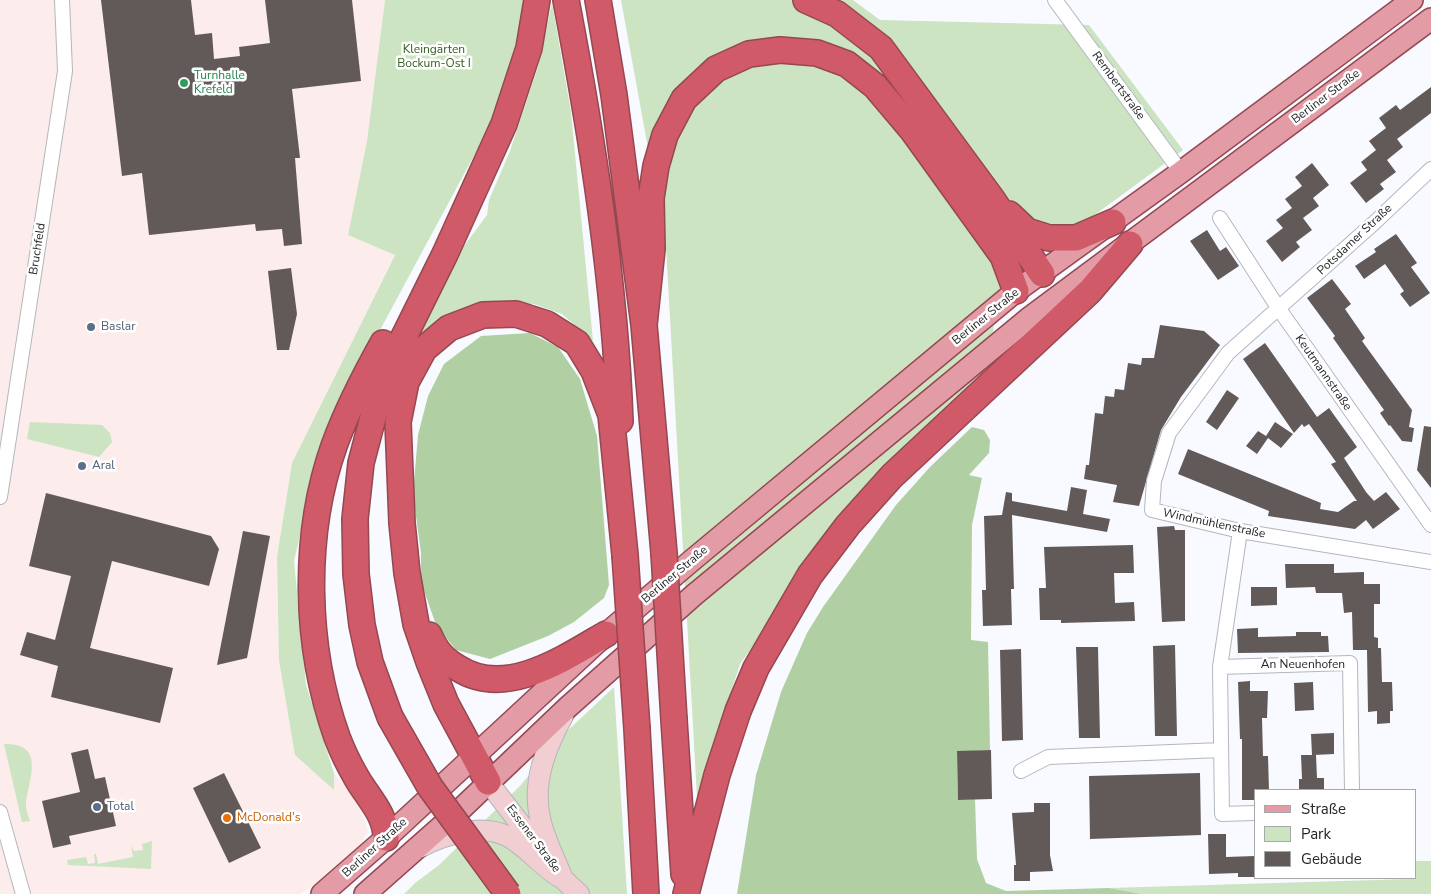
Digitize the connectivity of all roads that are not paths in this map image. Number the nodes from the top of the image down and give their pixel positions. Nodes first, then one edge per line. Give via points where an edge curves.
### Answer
1 (62, 0) edge
2 (537, 0) edge
3 (566, 0) edge
4 (598, 0) edge
5 (806, 0) edge
6 (1055, 0) edge
7 (1412, 0) edge
8 (1431, 19) edge
9 (1431, 169) edge
10 (1182, 172) junction
11 (471, 195) junction
12 (992, 199) junction
13 (1220, 218) dead end
14 (1113, 222) junction
15 (1130, 244) junction
16 (1042, 274) junction
17 (1016, 291) junction
18 (1279, 310) junction
19 (1028, 319) junction
20 (644, 325) junction
21 (0, 496) edge
22 (1431, 525) edge
23 (1240, 531) junction
24 (625, 554) junction
25 (1431, 562) edge
26 (407, 573) junction
27 (606, 634) junction
28 (1220, 667) junction
29 (568, 707) junction
30 (1221, 750) junction
31 (475, 757) junction
32 (1021, 771) dead end
33 (488, 782) junction
34 (1352, 789) edge
35 (0, 812) edge
36 (1254, 813) edge
37 (386, 838) junction
38 (416, 850) junction
39 (563, 879) junction
40 (23, 894) edge
41 (322, 894) edge
42 (365, 894) edge
43 (508, 894) edge
44 (579, 894) edge
45 (646, 894) edge
46 (686, 894) edge

1 - 21 street, Bruchfeld via 65,71
2 - 11 highway via 529,48 504,124
3 - 24 highway via 584,98 619,385
4 - 20 highway via 614,95
5 - 12 highway via 837,14 881,48
6 - 10 street, Rembertstraße
7 - 10 main road, Berliner Straße
8 - 15 main road, Berliner Straße
9 - 18 street, Potsdamer Straße
10 - 14 main road, Berliner Straße
11 - 37 highway via 423,270 356,392 334,448 314,542 311,596 315,648 325,699 354,775 386,826
11 - 43 highway, bridge via 383,380 361,463 355,519 356,574 370,662 390,717 430,787
12 - 14 highway via 1027,231 1049,238 1076,238
12 - 16 highway
13 - 18 street, Keutmannstraße
14 - 16 main road, Berliner Straße
15 - 19 main road, Berliner Straße
15 - 46 highway via 1090,291 892,476 848,525 810,575 756,668 738,711 717,775
16 - 17 main road, Berliner Straße
16 - 19 main road, Berliner Straße via 1043,289
17 - 20 highway via 1003,256 913,131 875,86 847,64 817,53 780,50 750,54 716,69 684,99 665,135 651,198 652,249
17 - 27 main road, Berliner Straße
18 - 22 street, Keutmannstraße
18 - 23 street, Windmühlenstraße via 1228,352 1169,433 1154,480 1152,510
19 - 29 main road, Berliner Straße via 746,552
20 - 46 highway, bridge via 664,553
23 - 25 street, Windmühlenstraße
23 - 28 street
24 - 26 highway via 611,415 594,371 577,343 547,324 516,314 483,315 448,328 424,349 406,382 398,430
24 - 45 highway, bridge
26 - 27 highway via 440,657 470,676 499,679 529,674
26 - 31 highway via 416,624 429,662 446,704
27 - 31 main road, Berliner Straße
28 - 30 street
28 - 34 street, An Neuenhofen via 1350,663
29 - 33 main road, Berliner Straße
29 - 39 main road via 546,747 537,793 540,819
30 - 32 street via 1048,757
30 - 36 street via 1222,814
31 - 33 highway
31 - 37 main road, Berliner Straße
33 - 38 main road, Berliner Straße
33 - 39 main road, Essener Straße
35 - 40 street
37 - 41 main road, Berliner Straße
38 - 39 main road via 454,834 484,831 507,836 551,873
38 - 42 main road, Berliner Straße
39 - 44 main road, Essener Straße

